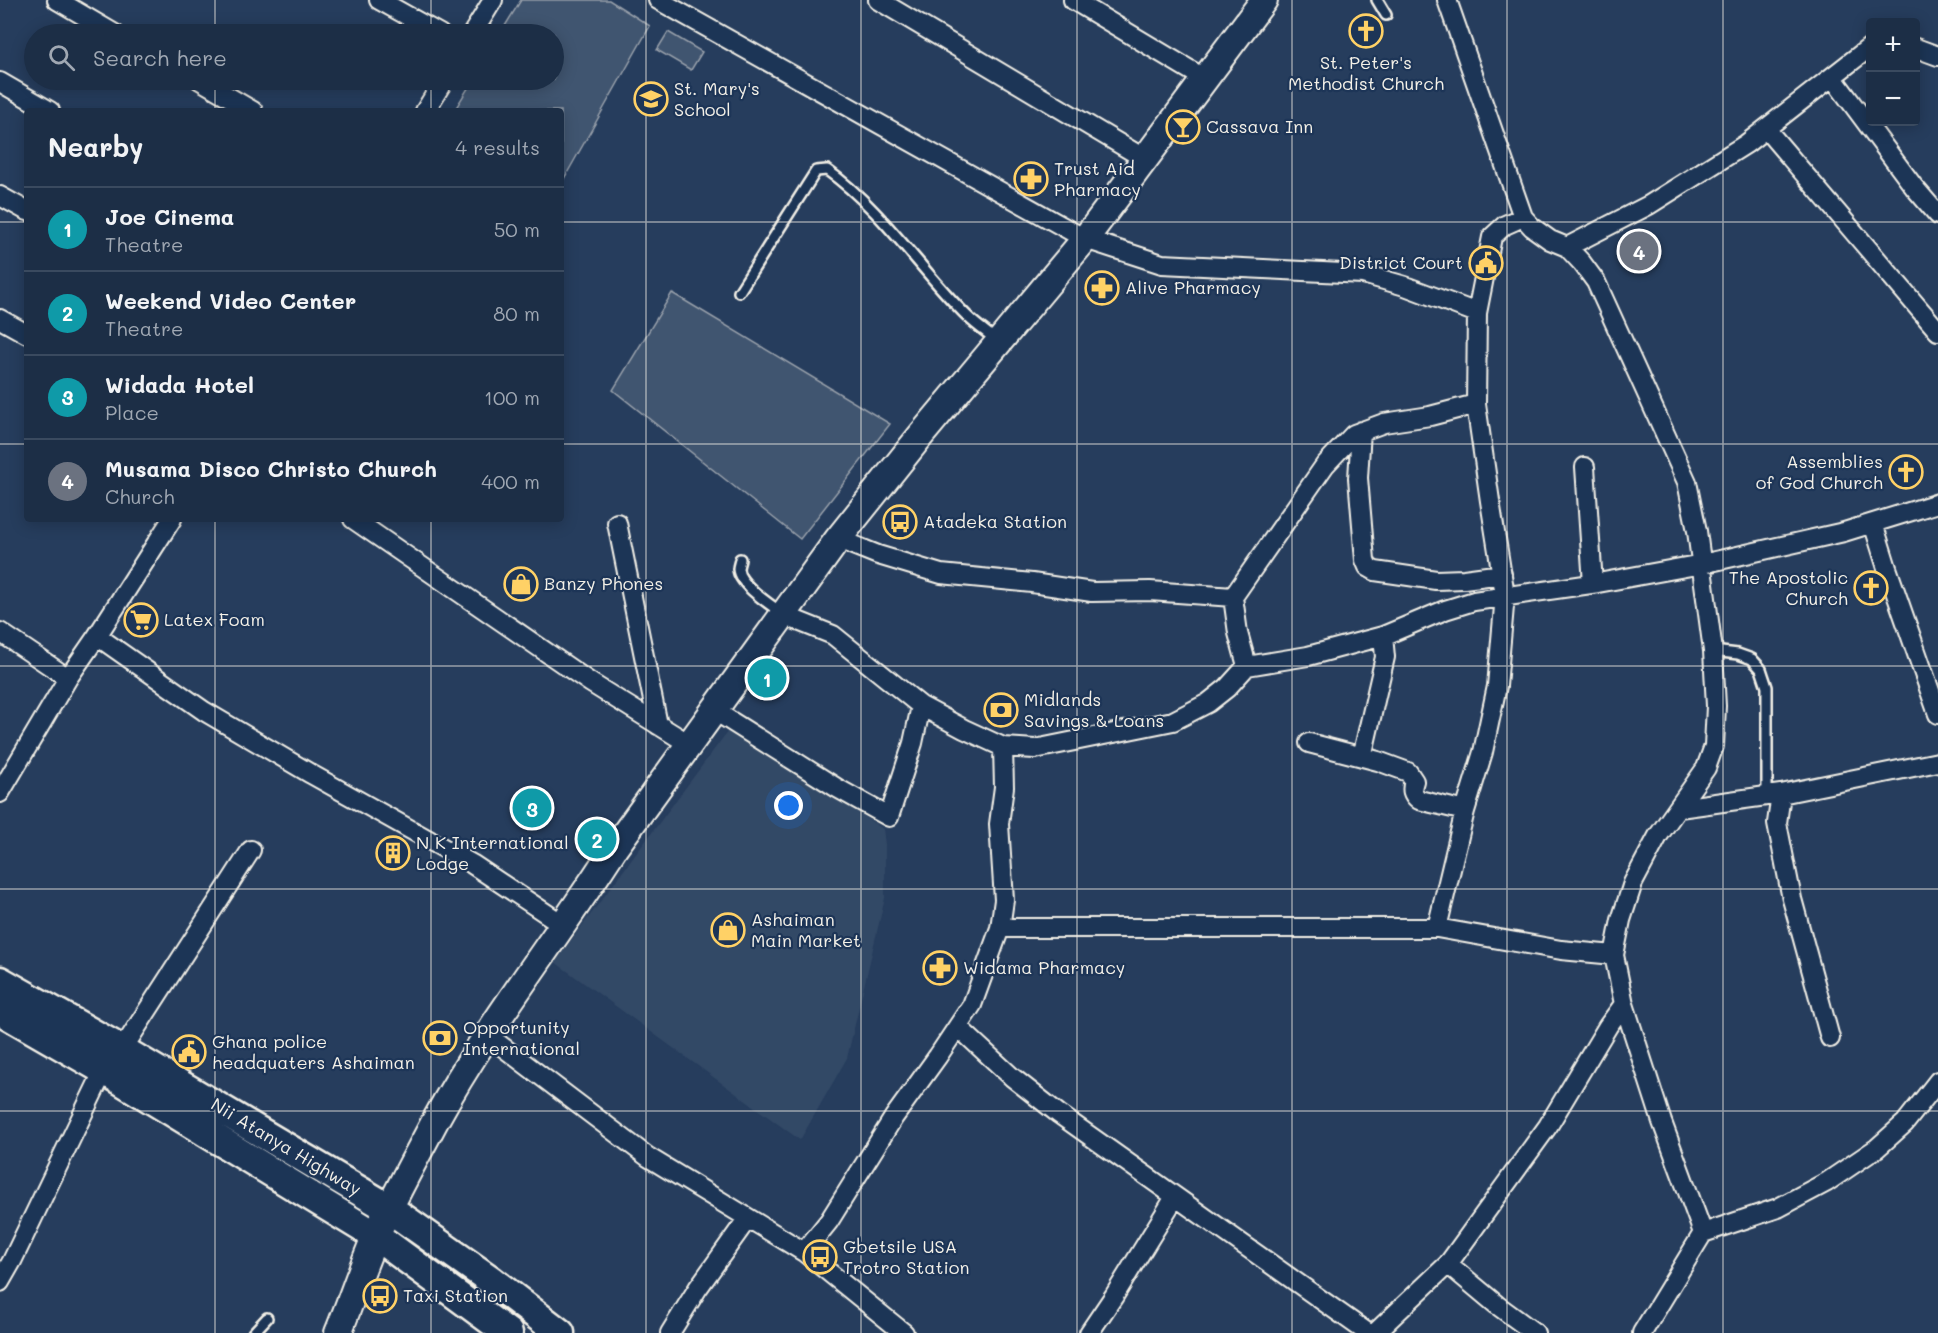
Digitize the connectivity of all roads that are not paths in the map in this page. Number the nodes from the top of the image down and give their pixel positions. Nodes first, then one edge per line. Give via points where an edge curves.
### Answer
1 (57, 0) edge
2 (379, 0) edge
3 (493, 0) edge
4 (658, 0) edge
5 (878, 0) edge
6 (1073, 0) edge
7 (1264, 0) edge
8 (1377, 0) edge
9 (1447, 0) edge
10 (1386, 15) dead end
11 (98, 24) edge
12 (422, 24) edge
13 (478, 24) edge
14 (1920, 49) edge
15 (1866, 50) edge
16 (1938, 56) edge
17 (1833, 78) junction
18 (1205, 79) junction
19 (0, 82) edge
20 (217, 90) edge
21 (438, 90) edge
22 (45, 108) edge
23 (248, 108) edge
24 (427, 108) edge
25 (1766, 129) junction
26 (1145, 159) junction
27 (0, 196) edge
28 (24, 209) edge
29 (1938, 215) edge
30 (1523, 217) junction
31 (1085, 239) junction
32 (1568, 247) junction
33 (739, 292) dead end
34 (1477, 313) junction
35 (0, 319) edge
36 (1938, 331) edge
37 (24, 332) edge
38 (998, 341) junction
39 (1476, 404) junction
40 (1361, 431) junction
41 (1585, 467) dead end
42 (1938, 503) edge
43 (170, 522) edge
44 (357, 522) edge
45 (617, 523) dead end
46 (1873, 523) junction
47 (838, 539) junction
48 (740, 559) dead end
49 (1702, 564) junction
50 (1502, 574) junction
51 (1593, 584) junction
52 (1505, 595) junction
53 (1233, 597) junction
54 (783, 615) junction
55 (0, 632) edge
56 (97, 636) junction
57 (1383, 636) junction
58 (1713, 651) junction
59 (1247, 666) junction
60 (68, 678) junction
61 (921, 706) junction
62 (715, 711) junction
63 (1938, 714) edge
64 (658, 725) junction
65 (1309, 743) dead end
66 (689, 744) junction
67 (1003, 747) junction
68 (1362, 757) junction
69 (1938, 762) edge
70 (0, 793) edge
71 (1774, 794) junction
72 (1679, 808) junction
73 (1464, 811) junction
74 (251, 850) dead end
75 (562, 924) junction
76 (1000, 928) junction
77 (1437, 928) junction
78 (1614, 955) junction
79 (0, 981) edge
80 (1624, 1004) junction
81 (0, 1010) edge
82 (958, 1027) junction
83 (487, 1035) junction
84 (1830, 1038) dead end
85 (113, 1060) junction
86 (1937, 1084) edge
87 (1175, 1197) junction
88 (390, 1209) junction
89 (748, 1218) junction
90 (1703, 1233) junction
91 (376, 1236) junction
92 (804, 1252) junction
93 (1448, 1264) junction
94 (0, 1282) edge
95 (267, 1318) dead end
96 (253, 1333) edge
97 (338, 1333) edge
98 (508, 1333) edge
99 (560, 1333) edge
100 (670, 1333) edge
101 (904, 1333) edge
102 (1089, 1333) edge
103 (1368, 1333) edge
104 (1375, 1333) edge
105 (1535, 1333) edge
106 (1642, 1333) edge

1 - 11 street
2 - 12 street
3 - 13 street
4 - 31 street
5 - 26 street
6 - 18 street
7 - 18 main road
8 - 10 lane
9 - 30 street
14 - 16 street
15 - 17 street
17 - 25 street
17 - 29 street
18 - 26 main road
19 - 22 street
20 - 23 street
21 - 24 street
25 - 32 street via 1649,205
25 - 36 street
26 - 31 main road
27 - 28 street
30 - 32 street via 1550,240
30 - 34 street via 1505,225 1492,237
31 - 34 street via 1162,264 1363,274
31 - 38 main road
32 - 49 street via 1596,282 1687,482
33 - 38 lane via 816,171 827,170 845,182 969,318
34 - 39 street
35 - 37 street
38 - 47 main road
39 - 40 street
39 - 50 street
40 - 50 street via 1358,478 1368,567 1436,580
40 - 53 street via 1325,465
41 - 51 street
42 - 46 street
43 - 56 street
44 - 64 street
45 - 64 street
46 - 49 street
46 - 63 street
47 - 53 street via 941,574 1092,592 1150,591
47 - 54 main road
48 - 54 lane via 741,577 752,591
49 - 51 street
49 - 58 street
50 - 52 street
51 - 52 street
52 - 57 street via 1445,610
52 - 73 street via 1495,697 1484,753
53 - 59 street
54 - 61 street via 833,635
54 - 62 main road
55 - 60 street
56 - 60 street
56 - 75 street via 204,711 472,864
57 - 59 street via 1308,656
57 - 68 street via 1385,657
58 - 71 lane via 1752,659 1761,669 1767,687
58 - 72 street via 1714,746 1706,768
59 - 67 street via 1208,703 1173,721 1035,749
60 - 70 street
61 - 62 street via 889,817
61 - 67 street
62 - 66 main road
64 - 66 street
65 - 68 street
66 - 75 main road
67 - 76 street via 1004,787 999,824 1004,900
68 - 73 street via 1408,772 1414,782 1413,795 1419,800
69 - 71 street
71 - 72 street
71 - 84 street via 1792,899
72 - 78 street via 1658,836 1634,883
73 - 77 street
74 - 85 street
75 - 83 main road
76 - 77 street
76 - 82 street via 972,1005
77 - 78 street via 1561,950
78 - 80 street
79 - 85 main road, Nii Atanya Highway
80 - 90 street
80 - 93 street via 1548,1126
81 - 85 main road
82 - 87 street via 1012,1077
82 - 92 street via 894,1117 829,1221
83 - 88 main road via 436,1120
83 - 89 street via 648,1157
85 - 88 main road, Nii Atanya Highway
85 - 91 main road
85 - 94 street
86 - 90 street via 1905,1123 1877,1148 1827,1182 1779,1208
87 - 102 street
87 - 103 street
88 - 91 main road
88 - 99 main road, Nii Atanya Highway
89 - 92 street
89 - 100 street
90 - 106 street
91 - 97 main road
91 - 98 main road
92 - 101 street
93 - 104 street
93 - 105 street
95 - 96 lane

